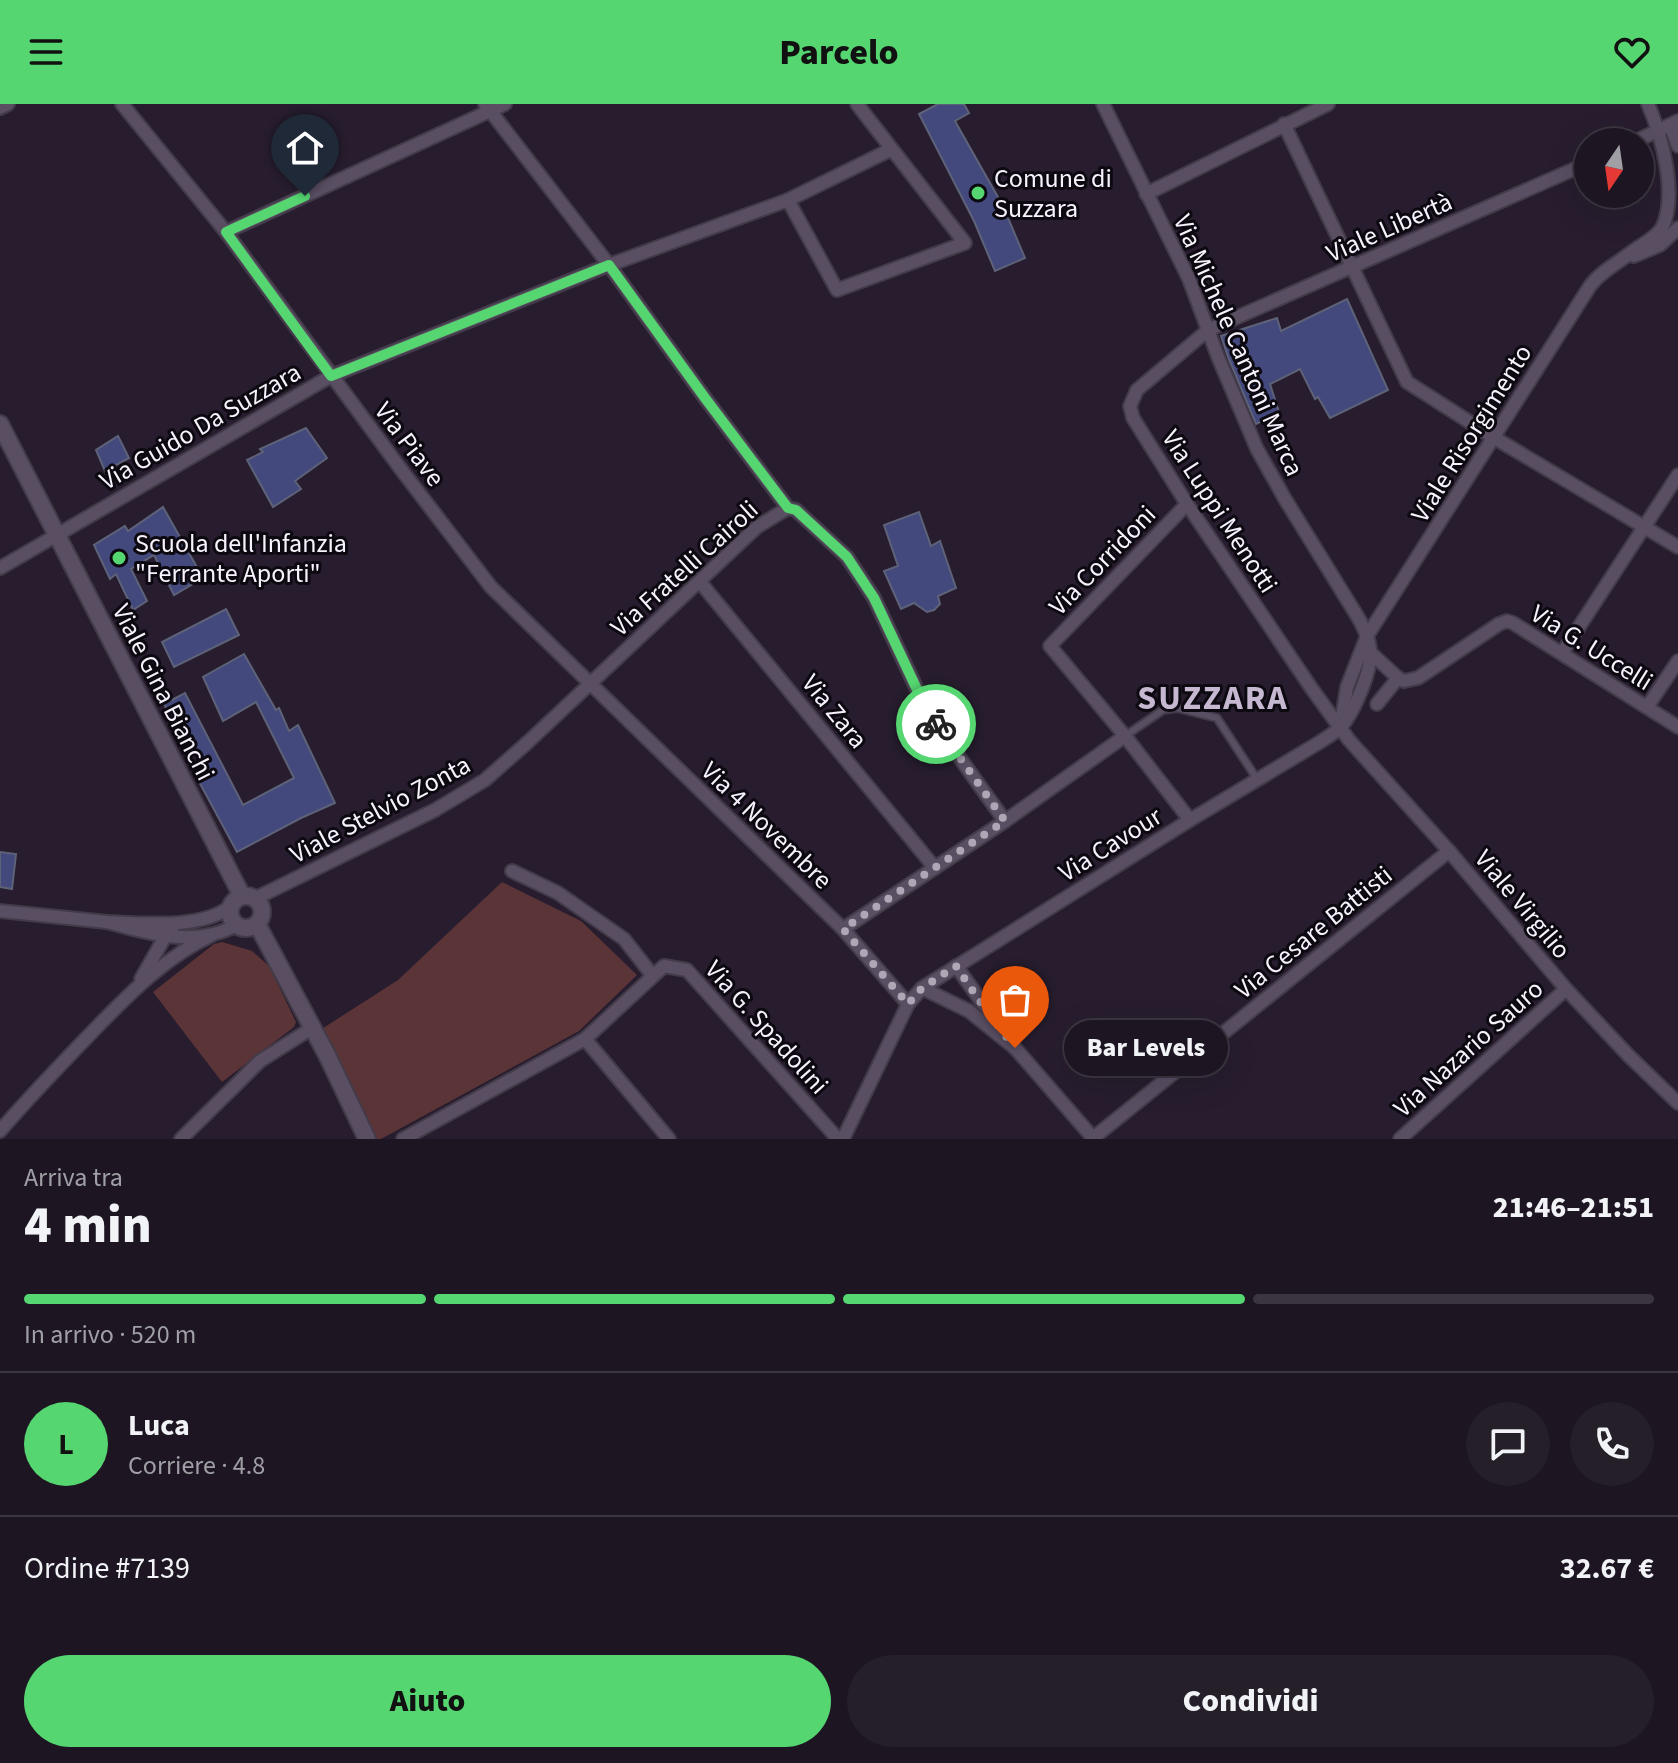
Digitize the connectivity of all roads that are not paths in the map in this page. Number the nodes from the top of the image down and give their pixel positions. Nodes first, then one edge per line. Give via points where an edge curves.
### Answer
1 (8, 104) edge
2 (505, 104) edge
3 (857, 104) edge
4 (1103, 104) edge
5 (1328, 104) edge
6 (1648, 104) edge
7 (122, 106) edge
8 (0, 108) edge
9 (488, 108) edge
10 (1284, 124) junction
11 (1669, 126) edge
12 (1678, 146) edge
13 (892, 149) junction
14 (1574, 169) edge
15 (1146, 194) junction
16 (1677, 199) edge
17 (788, 200) junction
18 (1678, 229) edge
19 (226, 232) junction
20 (1620, 261) junction
21 (609, 265) junction
22 (1353, 267) junction
23 (1208, 330) junction
24 (331, 376) junction
25 (0, 424) edge
26 (1493, 437) junction
27 (1678, 475) edge
28 (1187, 504) junction
29 (788, 508) junction
30 (1646, 526) junction
31 (56, 534) junction
32 (1678, 547) edge
33 (0, 568) edge
34 (700, 582) junction
35 (1367, 636) junction
36 (1371, 653) junction
37 (1562, 653) junction
38 (1678, 661) edge
39 (1398, 678) junction
40 (590, 684) junction
41 (1377, 704) dead end
42 (1647, 707) junction
43 (1340, 727) junction
44 (1678, 727) edge
45 (1125, 736) junction
46 (1257, 779) junction
47 (1190, 820) junction
48 (1005, 821) junction
49 (1449, 851) junction
50 (935, 868) junction
51 (512, 871) dead end
52 (243, 900) junction
53 (0, 911) edge
54 (198, 920) junction
55 (107, 922) junction
56 (257, 924) junction
57 (237, 925) junction
58 (843, 929) junction
59 (166, 935) junction
60 (212, 935) junction
61 (956, 966) junction
62 (653, 976) junction
63 (137, 986) junction
64 (922, 988) junction
65 (1566, 989) junction
66 (908, 1004) junction
67 (312, 1028) junction
68 (585, 1039) junction
69 (1015, 1048) junction
70 (1678, 1103) edge
71 (0, 1131) edge
72 (181, 1139) edge
73 (367, 1139) edge
74 (403, 1139) edge
75 (669, 1139) edge
76 (840, 1139) edge
77 (1093, 1139) edge
78 (1400, 1139) edge

1 - 8 street
2 - 9 street
3 - 13 street
4 - 15 street, Via Michele Cantoni Marca
5 - 10 street
6 - 11 street
7 - 19 street, Via Piave
9 - 19 street
9 - 21 street
10 - 15 street
10 - 22 street
11 - 12 street
11 - 16 street
13 - 17 street, Via Guido Da Suzzara
13 - 17 street via 965,243 837,290
14 - 22 street, Viale Libertà
15 - 23 street, Via Michele Cantoni Marca
16 - 20 street, Viale Risorgimento via 1661,230
17 - 21 street, Via Guido Da Suzzara
18 - 20 street via 1660,245
19 - 24 street, Via Piave
20 - 26 street, Viale Risorgimento via 1595,279
21 - 24 street, Via Guido Da Suzzara
21 - 29 street
22 - 23 street, Viale Libertà
22 - 26 street via 1407,382
23 - 28 street, Via Luppi Menotti via 1137,390 1130,406
23 - 35 street, Via Michele Cantoni Marca via 1257,449
24 - 31 street, Via Guido Da Suzzara
24 - 40 street, Via Piave via 491,587
25 - 31 street, Viale Gina Bianchi
26 - 30 street
26 - 35 street, Viale Risorgimento
27 - 30 street
28 - 43 street, Via Luppi Menotti
28 - 45 street, Via Corridoni via 1050,646
29 - 34 street, Via Fratelli Cairoli via 757,527
29 - 48 street, Via Fratelli Cairoli via 847,557 874,598 929,715
30 - 32 street
30 - 37 street
31 - 33 street, Via Guido Da Suzzara
31 - 52 street, Viale Gina Bianchi
34 - 40 street, Via Fratelli Cairoli
34 - 50 street, Via Zara
35 - 36 street, Via Michele Cantoni Marca
35 - 43 street, Viale Risorgimento via 1347,687
36 - 39 street
36 - 43 street via 1356,705
37 - 39 street, Via G. Uccelli via 1507,621 1418,678
37 - 42 street, Via G. Uccelli
38 - 42 street
39 - 41 street
40 - 52 street, Viale Stelvio Zonta via 485,780 435,810
40 - 58 street, Via 4 Novembre
42 - 44 street, Via G. Uccelli
43 - 46 street, Via Cavour
43 - 49 street, Viale Virgilio
45 - 46 lane via 1163,710 1177,708 1217,718
45 - 47 street
45 - 48 street
46 - 47 street, Via Cavour
47 - 61 street, Via Cavour
48 - 50 street
49 - 65 street, Viale Virgilio
49 - 77 street, Via Cesare Battisti
50 - 58 street
51 - 62 street via 558,893 624,939
52 - 54 street, Viale Stelvio Zonta
52 - 56 street via 262,906
52 - 57 street via 231,917
53 - 55 street, Viale Stelvio Zonta
54 - 55 street, Viale Stelvio Zonta
54 - 59 street
55 - 59 street, Viale Stelvio Zonta
56 - 57 street
56 - 67 street
57 - 60 street, Viale Stelvio Zonta
58 - 66 street, Via 4 Novembre
59 - 60 street, Viale Stelvio Zonta
59 - 63 street
60 - 63 street via 188,946
61 - 64 street, Via Cavour
61 - 69 street
62 - 68 street
62 - 76 street, Via G. Spadolini via 664,966 687,970
63 - 71 street
64 - 66 street, Via Cavour
64 - 69 street via 969,1011
65 - 70 street, Viale Virgilio
65 - 78 street, Via Nazario Sauro
66 - 76 street, Via Cavour
67 - 72 street via 260,1061
67 - 73 street
68 - 74 street
68 - 75 street
69 - 77 street

